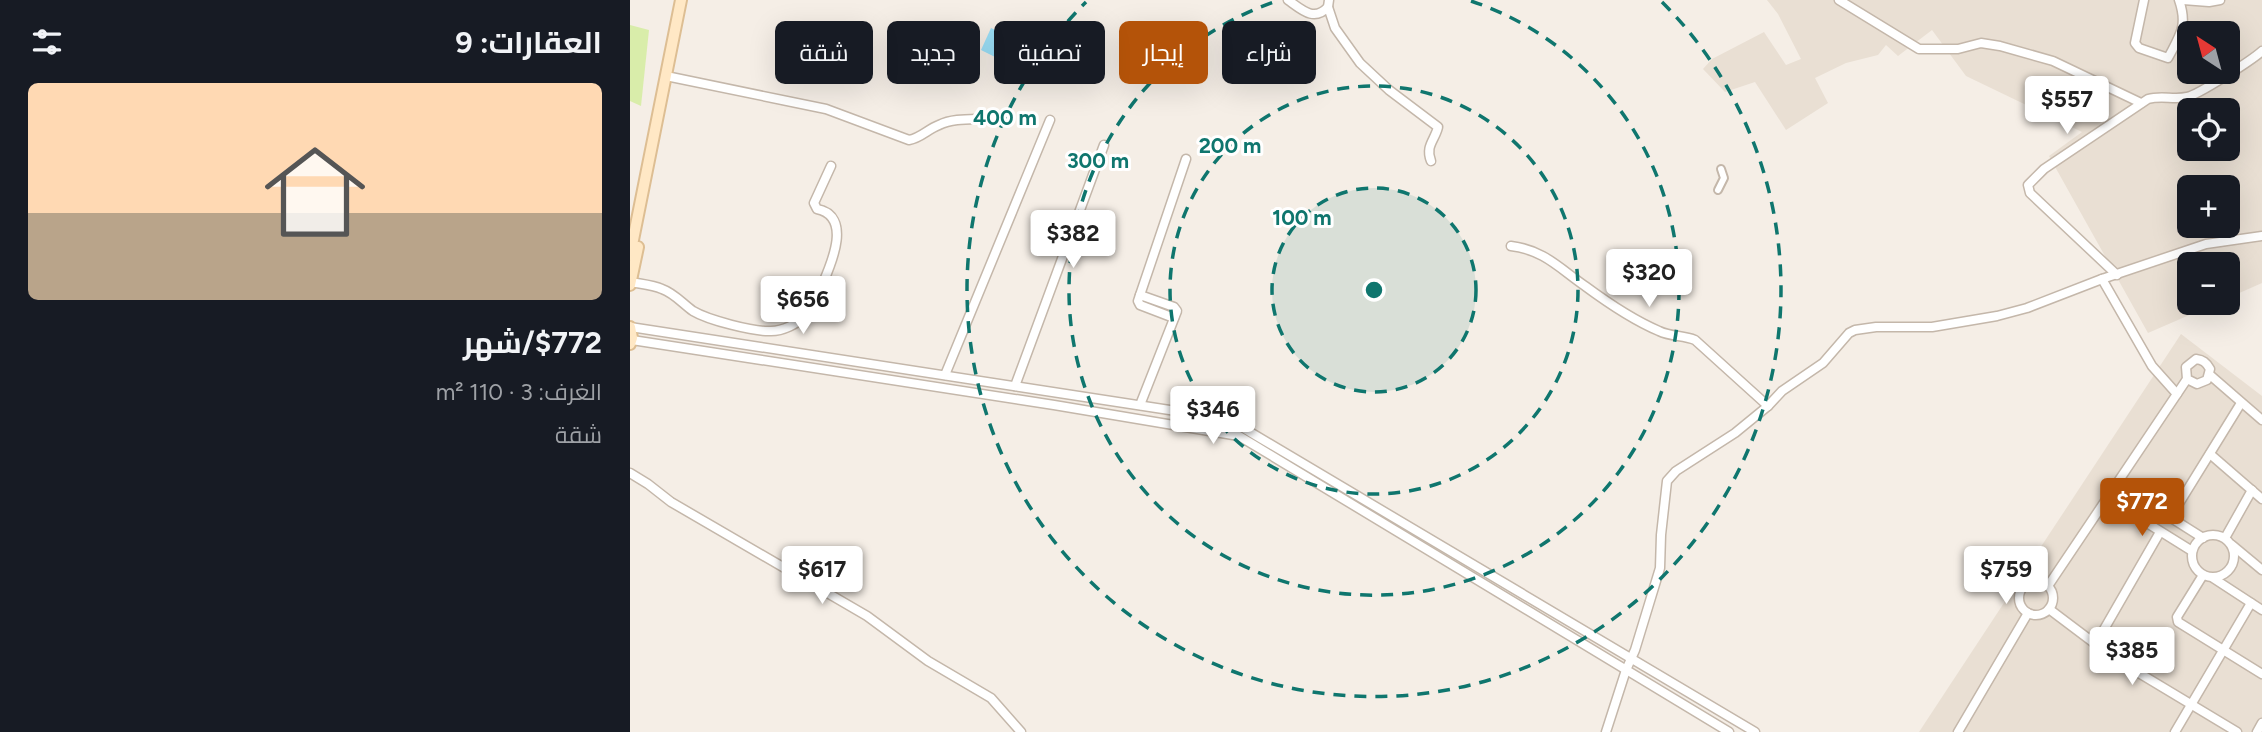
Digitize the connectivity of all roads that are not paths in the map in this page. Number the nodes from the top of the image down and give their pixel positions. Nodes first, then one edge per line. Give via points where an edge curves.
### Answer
1 (681, 0) edge
2 (1288, 0) edge
3 (1839, 0) edge
4 (2144, 0) edge
5 (2181, 0) edge
6 (2220, 0) edge
7 (1329, 3) edge
8 (2262, 51) edge
9 (666, 76) junction
10 (2141, 103) junction
11 (994, 118) dead end
12 (1050, 120) dead end
13 (1104, 145) dead end
14 (1186, 159) dead end
15 (1432, 161) dead end
16 (831, 166) dead end
17 (1721, 169) dead end
18 (1718, 190) dead end
19 (638, 222) junction
20 (2262, 236) edge
21 (1511, 246) dead end
22 (630, 255) edge
23 (2117, 275) junction
24 (2102, 279) junction
25 (630, 284) edge
26 (630, 327) edge
27 (631, 342) edge
28 (945, 375) junction
29 (2210, 375) junction
30 (2187, 379) junction
31 (1015, 386) junction
32 (2177, 394) junction
33 (2241, 403) junction
34 (1140, 405) junction
35 (1768, 406) junction
36 (2262, 420) edge
37 (2210, 454) junction
38 (630, 473) edge
39 (2116, 483) junction
40 (2252, 490) junction
41 (2107, 498) junction
42 (2262, 499) edge
43 (2170, 518) junction
44 (2160, 532) junction
45 (2203, 538) junction
46 (2225, 538) junction
47 (2232, 545) junction
48 (2192, 551) junction
49 (2262, 570) edge
50 (2203, 575) junction
51 (2213, 578) junction
52 (2048, 586) junction
53 (2251, 603) junction
54 (2049, 609) junction
55 (2262, 610) edge
56 (2028, 613) junction
57 (2095, 645) junction
58 (2222, 652) junction
59 (1631, 660) junction
60 (1626, 670) junction
61 (2262, 674) edge
62 (2191, 705) junction
63 (2262, 723) edge
64 (1021, 732) edge
65 (1606, 732) edge
66 (1729, 732) edge
67 (1755, 732) edge
68 (1958, 732) edge
69 (2175, 732) edge
70 (2238, 732) edge
71 (2257, 732) edge

1 - 9 main road
2 - 7 street via 1316,15
3 - 10 street via 1919,49 1951,50 1981,43 2000,46 2053,61
4 - 5 street via 2135,43 2168,58 2185,18
5 - 6 street
7 - 15 street via 1335,28 1360,63 1438,127 1429,148
8 - 10 street via 2189,97 2159,96
9 - 11 street via 826,109 909,140 940,124
9 - 19 main road
10 - 23 street via 2044,169 2028,185 2030,193
12 - 28 street
13 - 31 street
14 - 34 street via 1140,295 1177,312
16 - 25 street via 814,203 827,212 835,227 836,252 816,300 799,322 771,331 719,322 700,316 663,289
17 - 18 street via 1724,178
19 - 22 main road
19 - 25 main road via 640,234
20 - 23 street via 2206,244
21 - 35 street via 1548,257 1612,305 1660,332 1695,340
23 - 24 street
24 - 32 street via 2152,366
24 - 35 street via 1997,316 1932,327 1855,330 1823,363
26 - 27 main road
26 - 28 street
27 - 60 street via 1240,436
28 - 31 street
29 - 30 street via 2202,383
29 - 30 street via 2207,363 2196,359 2186,367
29 - 33 street
30 - 32 street
31 - 34 street
32 - 39 street
33 - 36 street
33 - 37 street
34 - 59 street via 1236,422
35 - 59 street via 1667,481 1660,568
37 - 40 street
37 - 43 street
38 - 64 street via 671,502 867,616 928,661 991,698
39 - 41 street
39 - 43 street
40 - 42 street
40 - 46 street
41 - 44 street
41 - 52 street
43 - 45 street
44 - 48 street
44 - 57 street
45 - 46 street
45 - 48 street
46 - 47 street
47 - 49 street
47 - 51 street via 2232,568
48 - 50 street via 2193,565
50 - 51 street
50 - 58 street via 2177,621
51 - 53 street
52 - 54 street via 2053,593
52 - 56 street via 2041,581 2025,584 2019,599
53 - 55 street
53 - 58 street
54 - 56 street
54 - 57 street
56 - 68 street
57 - 62 street
58 - 61 street
58 - 62 street
59 - 60 street
59 - 67 street
60 - 65 street
60 - 66 street
62 - 69 street
62 - 70 street
63 - 71 street

